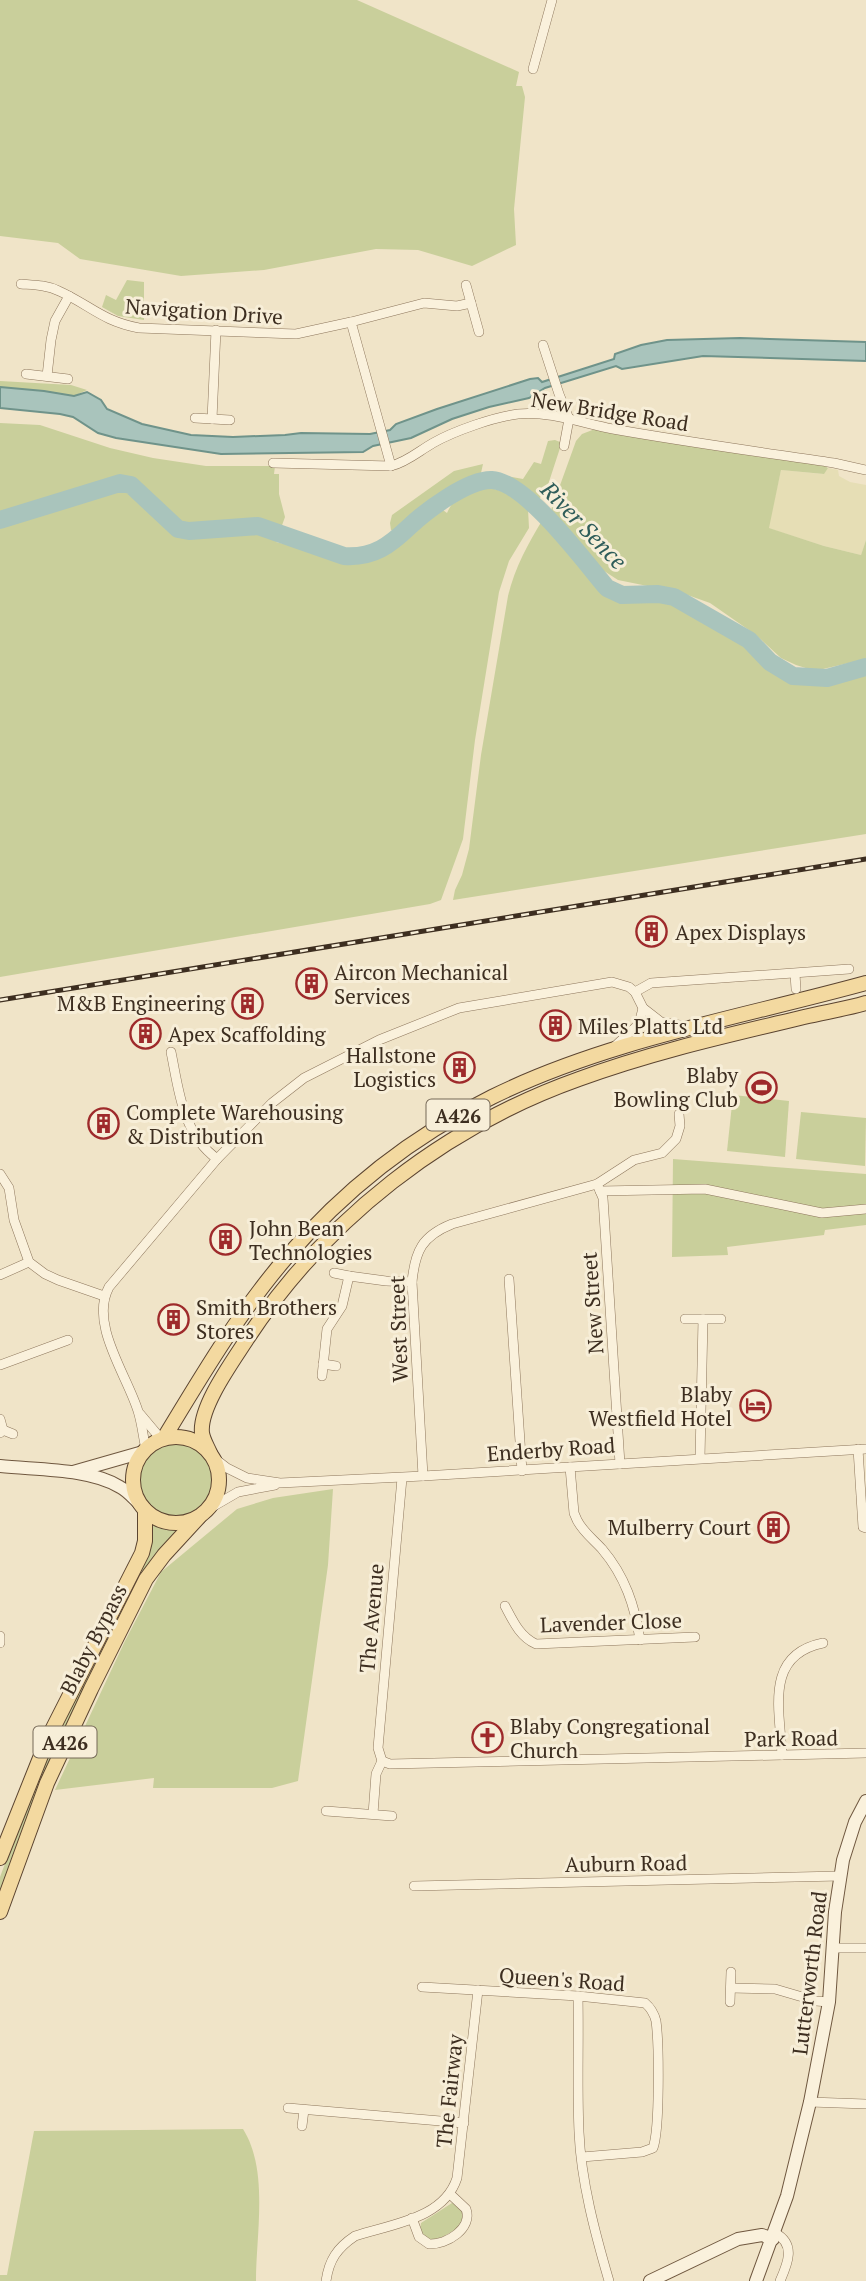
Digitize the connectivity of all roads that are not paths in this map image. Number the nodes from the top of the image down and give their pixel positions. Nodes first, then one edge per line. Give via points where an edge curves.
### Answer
1 (552, 0) edge
2 (533, 69) dead end
3 (21, 284) dead end
4 (466, 285) dead end
5 (69, 296) junction
6 (471, 303) junction
7 (351, 322) junction
8 (216, 330) junction
9 (479, 332) dead end
10 (543, 345) dead end
11 (26, 374) dead end
12 (47, 376) junction
13 (68, 379) dead end
14 (195, 418) dead end
15 (212, 419) junction
16 (569, 419) junction
17 (229, 420) dead end
18 (564, 446) dead end
19 (273, 463) dead end
20 (391, 466) junction
21 (866, 470) edge
22 (849, 969) dead end
23 (795, 974) junction
24 (866, 984) edge
25 (796, 989) dead end
26 (635, 992) junction
27 (866, 1003) edge
28 (643, 1008) junction
29 (693, 1028) junction
30 (172, 1052) dead end
31 (609, 1052) junction
32 (679, 1114) dead end
33 (217, 1159) junction
34 (0, 1174) edge
35 (598, 1187) junction
36 (866, 1209) edge
37 (29, 1262) junction
38 (334, 1273) dead end
39 (0, 1275) edge
40 (349, 1276) junction
41 (509, 1279) dead end
42 (412, 1282) junction
43 (104, 1296) junction
44 (685, 1319) dead end
45 (703, 1319) junction
46 (720, 1319) dead end
47 (68, 1340) dead end
48 (323, 1364) junction
49 (0, 1365) edge
50 (336, 1366) dead end
51 (323, 1376) dead end
52 (139, 1413) junction
53 (0, 1419) edge
54 (1, 1432) edge
55 (13, 1434) dead end
56 (162, 1439) junction
57 (862, 1449) edge
58 (145, 1450) junction
59 (212, 1455) junction
60 (700, 1458) junction
61 (620, 1464) junction
62 (0, 1466) edge
63 (570, 1467) junction
64 (522, 1471) junction
65 (73, 1472) junction
66 (423, 1476) junction
67 (402, 1478) junction
68 (280, 1483) junction
69 (143, 1508) junction
70 (203, 1513) junction
71 (866, 1528) edge
72 (505, 1606) dead end
73 (0, 1636) edge
74 (695, 1637) dead end
75 (639, 1640) junction
76 (0, 1643) edge
77 (823, 1643) dead end
78 (866, 1753) edge
79 (782, 1755) junction
80 (382, 1761) junction
81 (866, 1801) edge
82 (326, 1811) dead end
83 (373, 1814) junction
84 (392, 1816) dead end
85 (0, 1858) edge
86 (840, 1876) junction
87 (414, 1886) dead end
88 (0, 1912) edge
89 (832, 1948) junction
90 (866, 1948) edge
91 (731, 1972) dead end
92 (422, 1987) dead end
93 (731, 1988) junction
94 (478, 1990) junction
95 (578, 1996) junction
96 (730, 2002) dead end
97 (830, 2003) junction
98 (810, 2102) junction
99 (866, 2104) edge
100 (288, 2108) dead end
101 (303, 2110) junction
102 (464, 2123) junction
103 (302, 2126) dead end
104 (582, 2157) junction
105 (450, 2194) junction
106 (412, 2218) junction
107 (774, 2236) junction
108 (326, 2281) edge
109 (608, 2281) edge
110 (650, 2281) edge
111 (756, 2281) edge
112 (780, 2281) edge

1 - 2 street
3 - 5 street, Navigation Drive via 46,286
4 - 6 street
5 - 8 street, Navigation Drive via 119,324
5 - 12 street via 55,321
6 - 7 street, Navigation Drive via 424,303
6 - 9 street
7 - 8 street, Navigation Drive via 296,334
7 - 20 street
8 - 15 street
10 - 16 street
11 - 12 street
12 - 13 street
14 - 15 street
15 - 17 street
16 - 18 street
16 - 20 street, New Bridge Road via 532,414 506,417 436,442
16 - 21 street, New Bridge Road
19 - 20 street, New Bridge Road
22 - 23 street
23 - 25 street
23 - 26 street via 651,983
24 - 29 main road, A426
26 - 28 street
26 - 33 street via 618,983 598,984 482,1003 379,1040 304,1078 272,1103
27 - 59 main road, A426 via 580,1078 497,1114 433,1152 334,1231 265,1311 222,1376 205,1414 202,1433
28 - 29 street via 661,1022
28 - 31 street via 639,1024
29 - 31 main road, A426
30 - 33 street via 187,1122
31 - 56 main road, A426 via 492,1097 428,1134 360,1184 311,1231 250,1303
32 - 35 street via 676,1139 662,1153 634,1160
33 - 43 street
34 - 37 street via 9,1188 14,1220
35 - 36 street via 705,1189 822,1213
35 - 42 street, West Street via 443,1228 422,1244 414,1259
35 - 61 street, New Street via 604,1211
37 - 39 street
37 - 43 street via 58,1280
38 - 40 street
40 - 42 street
40 - 48 street via 342,1306 327,1329
41 - 64 street
42 - 66 street, West Street
43 - 52 street via 103,1314 112,1349
44 - 45 street
45 - 46 street
45 - 60 street
47 - 49 street
48 - 50 street
48 - 51 street
52 - 56 street
52 - 58 street
53 - 54 street
54 - 55 street
56 - 58 main road
56 - 59 main road via 192,1440
57 - 60 street, Enderby Road
57 - 71 street
58 - 65 street
58 - 69 main road via 133,1477 134,1492
59 - 68 street, Enderby Road via 247,1478
59 - 70 main road via 219,1483 216,1497
60 - 61 street, Enderby Road
61 - 63 street, Enderby Road
62 - 65 street
63 - 64 street, Enderby Road
63 - 75 street via 574,1513 622,1579 635,1610
64 - 66 street, Enderby Road
65 - 69 street via 118,1485
66 - 67 street, Enderby Road
67 - 68 street, Enderby Road
67 - 80 street, The Avenue via 378,1748
68 - 70 street, Enderby Road via 237,1492
69 - 70 main road via 174,1523
69 - 85 main road, Blaby Bypass / A426 via 142,1553 48,1738
70 - 88 main road, Blaby Bypass / A426 via 146,1579 47,1783
72 - 75 street, Lavender Close via 520,1632 536,1644
73 - 76 street
74 - 75 street, Lavender Close
77 - 79 street via 794,1656 784,1668 778,1692
78 - 79 street, Park Road
79 - 80 street, Park Road
80 - 83 street, The Avenue via 376,1774
81 - 86 street, Lutterworth Road via 846,1844
82 - 83 street
83 - 84 street
86 - 87 street, Auburn Road
86 - 89 street, Lutterworth Road
89 - 90 street
89 - 97 street, Lutterworth Road
91 - 93 street
92 - 94 street, Queen's Road
93 - 96 street
93 - 97 street via 775,1989
94 - 95 street, Queen's Road
94 - 102 street, The Fairway
95 - 104 street
95 - 104 street, Queen's Road via 645,2003 656,2021 657,2132 653,2148
97 - 98 street, Lutterworth Road
98 - 99 street
98 - 107 street, Lutterworth Road
100 - 101 street
101 - 102 street
101 - 103 street
102 - 105 street, The Fairway via 457,2178
104 - 109 street
105 - 106 street via 435,2208
105 - 106 street via 466,2209 463,2229 429,2244 419,2237
106 - 108 street via 355,2236 344,2244 333,2256
107 - 110 street via 738,2239
107 - 111 street, Lutterworth Road
107 - 112 street via 783,2236 789,2245

